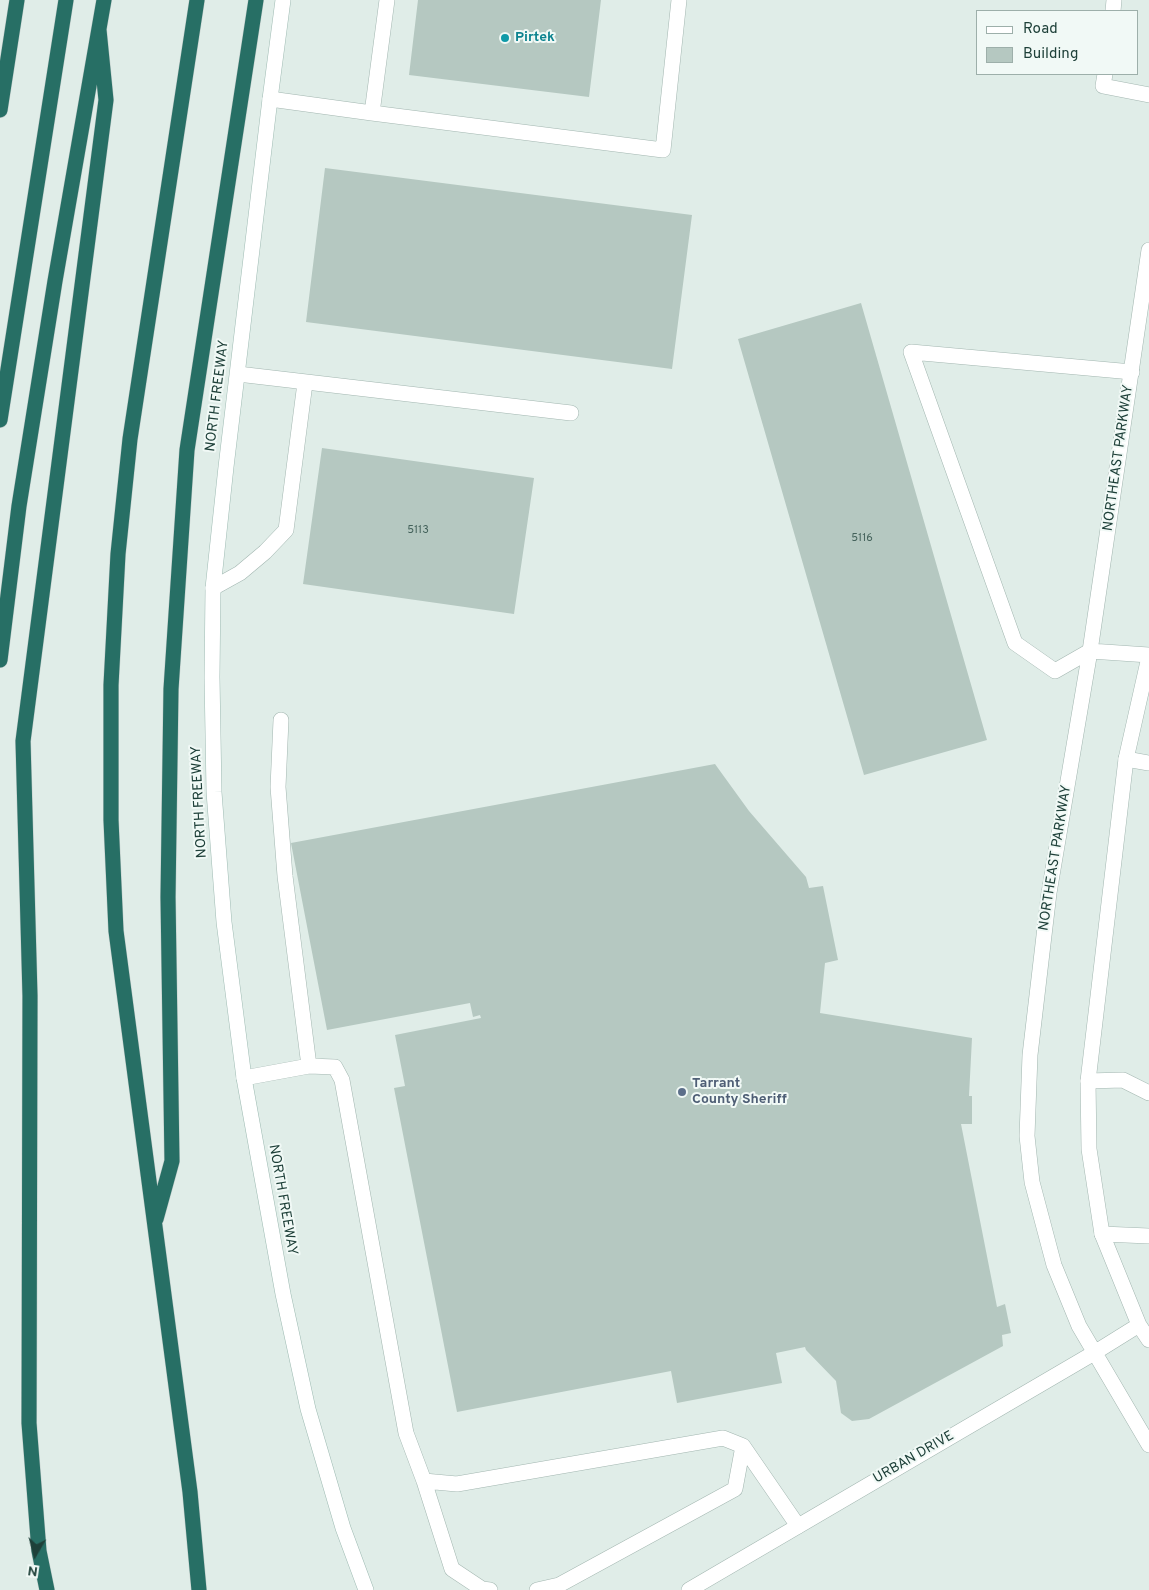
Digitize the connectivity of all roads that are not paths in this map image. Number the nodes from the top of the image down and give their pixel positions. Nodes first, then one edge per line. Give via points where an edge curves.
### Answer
1 (17, 0) edge
2 (66, 0) edge
3 (104, 0) edge
4 (197, 0) edge
5 (256, 0) edge
6 (283, 0) edge
7 (387, 0) edge
8 (679, 0) edge
9 (99, 30) junction
10 (1105, 75) edge
11 (1149, 95) edge
12 (270, 98) junction
13 (0, 110) edge
14 (372, 113) junction
15 (1149, 250) edge
16 (1132, 372) junction
17 (238, 374) junction
18 (305, 383) junction
19 (571, 413) dead end
20 (0, 420) edge
21 (213, 588) junction
22 (1090, 651) junction
23 (1149, 656) edge
24 (0, 660) edge
25 (281, 720) dead end
26 (1126, 759) junction
27 (1149, 762) edge
28 (310, 1066) junction
29 (244, 1078) junction
30 (1088, 1081) junction
31 (1149, 1093) edge
32 (155, 1226) junction
33 (1102, 1234) junction
34 (1149, 1236) edge
35 (1139, 1325) junction
36 (1149, 1340) edge
37 (1094, 1353) junction
38 (1149, 1445) edge
39 (743, 1446) junction
40 (424, 1481) junction
41 (798, 1526) junction
42 (47, 1590) edge
43 (199, 1590) edge
44 (366, 1590) edge
45 (490, 1590) edge
46 (537, 1590) edge
47 (689, 1590) edge

1 - 13 highway
2 - 20 highway
3 - 9 highway
4 - 32 highway via 130,439 118,554 110,685 116,931
5 - 32 highway via 187,450 171,689 168,897 172,1161
6 - 12 street, NORTH FREEWAY
7 - 14 street
8 - 14 street via 664,150
9 - 24 highway via 19,506
9 - 42 highway via 106,100 23,741 30,996 29,1423 39,1551
10 - 11 street via 1103,86
12 - 14 street
12 - 17 street, NORTH FREEWAY
15 - 16 street, NORTHEAST PARKWAY
16 - 22 street, NORTHEAST PARKWAY
16 - 22 street via 912,352 1015,643 1055,671
17 - 18 street
17 - 21 street, NORTH FREEWAY
18 - 19 street
18 - 21 street via 286,530 240,573
21 - 29 street, NORTH FREEWAY via 215,801 224,922
22 - 23 street
22 - 37 street, NORTHEAST PARKWAY via 1049,893 1030,1055 1027,1136 1032,1182 1054,1265
23 - 26 street
25 - 28 street via 278,787 285,876
26 - 27 street
26 - 30 street
28 - 29 street
28 - 40 street via 335,1067 342,1080 406,1433
29 - 44 street, NORTH FREEWAY via 283,1294 308,1409
30 - 31 street via 1123,1080
30 - 33 street via 1089,1149
32 - 43 highway via 190,1492
33 - 34 street
33 - 35 street
35 - 36 street
35 - 37 street, URBAN DRIVE
37 - 38 street, NORTHEAST PARKWAY
37 - 41 street, URBAN DRIVE
39 - 40 street via 723,1438 457,1484
39 - 41 street
39 - 46 street via 734,1489 559,1585
40 - 45 street via 452,1569 482,1589
41 - 47 street, URBAN DRIVE

